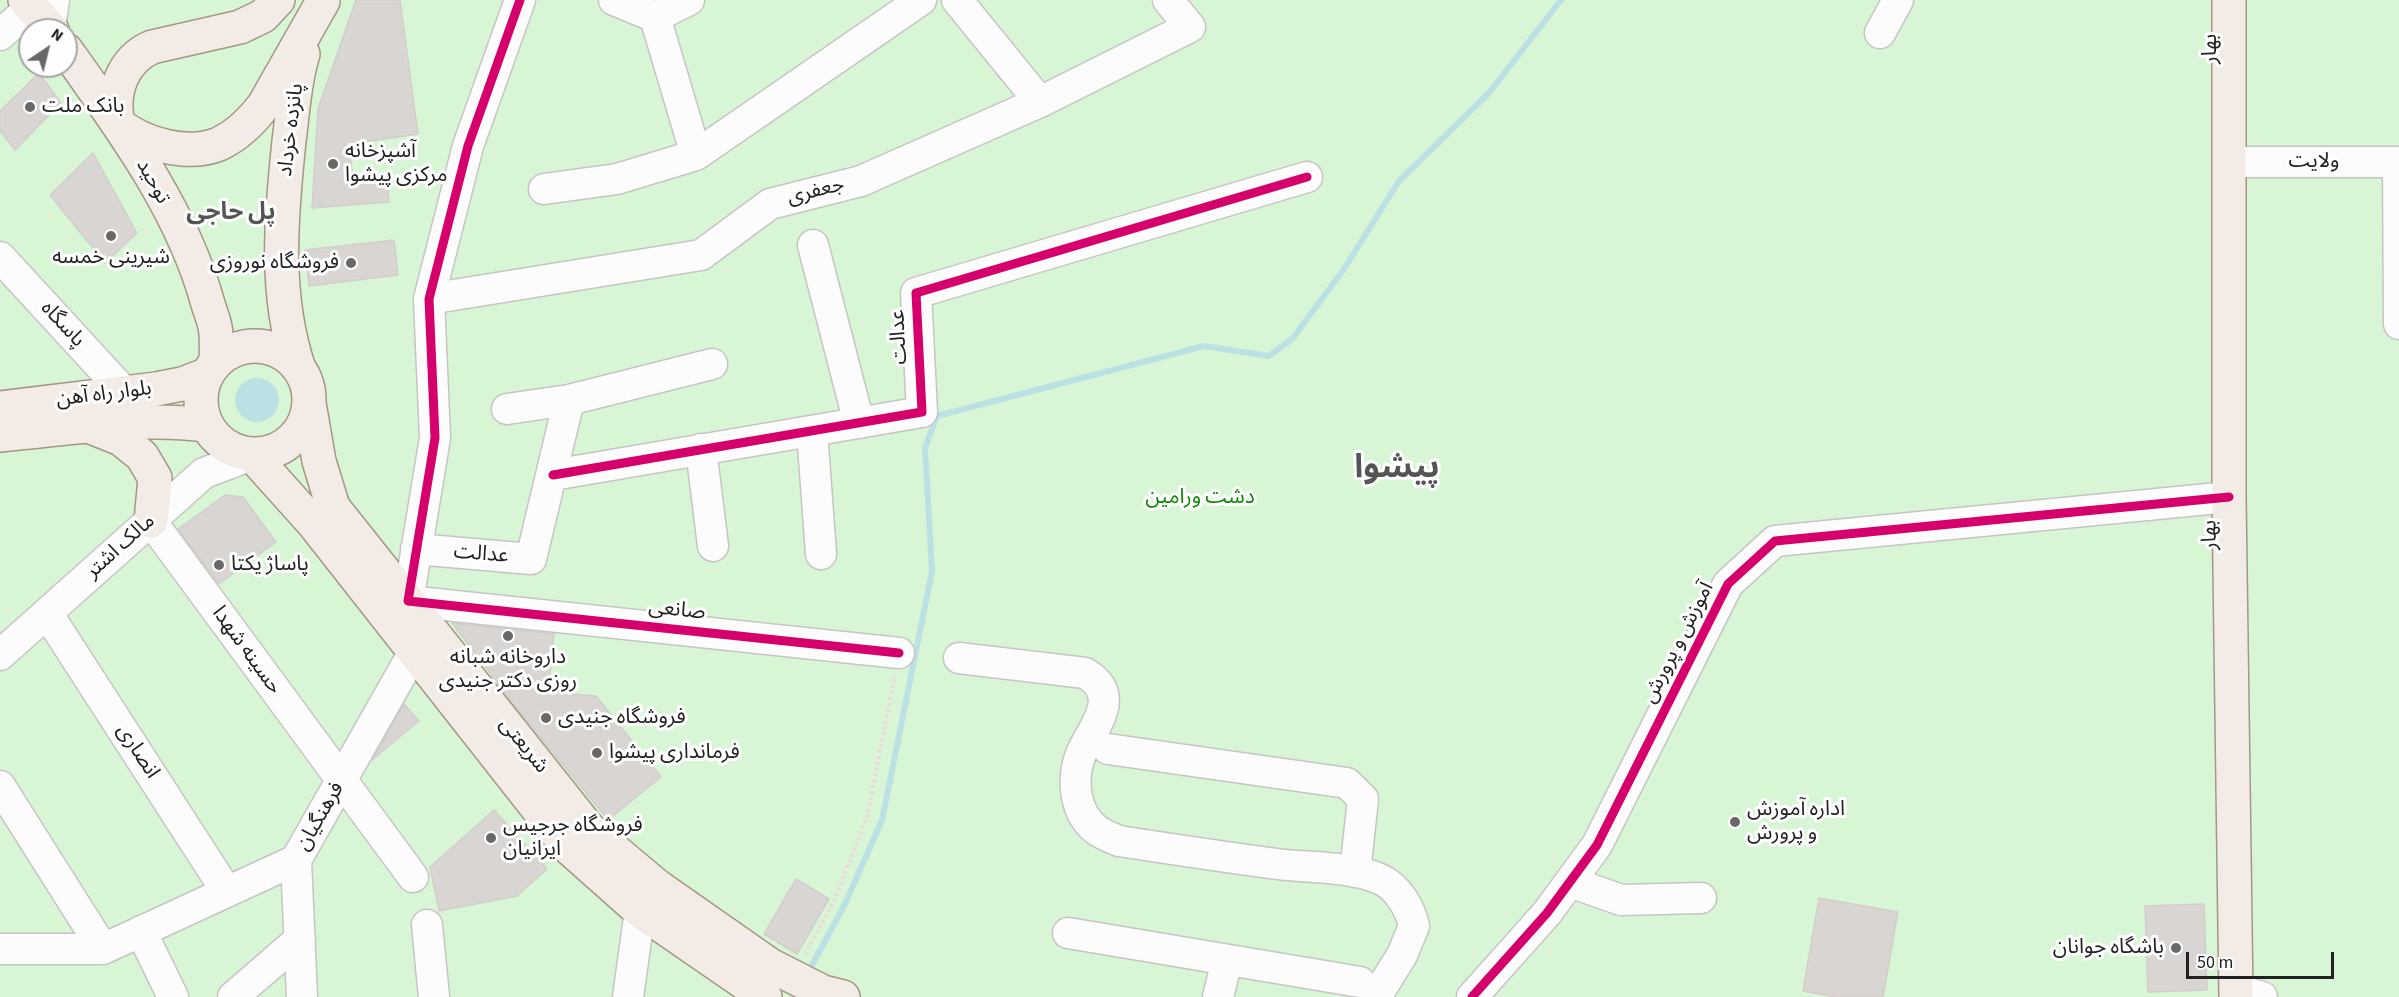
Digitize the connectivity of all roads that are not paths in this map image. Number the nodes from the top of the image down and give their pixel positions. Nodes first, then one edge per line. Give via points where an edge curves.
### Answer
1 (278, 0) edge
2 (520, 0) edge
3 (614, 0) edge
4 (690, 0) edge
5 (921, 0) edge
6 (957, 0) edge
7 (1168, 0) edge
8 (1898, 0) edge
9 (2229, 0) edge
10 (323, 1) edge
11 (655, 16) junction
12 (18, 29) edge
13 (1880, 33) dead end
14 (0, 35) edge
15 (78, 66) edge
16 (1040, 102) junction
17 (118, 124) junction
18 (696, 155) junction
19 (2229, 162) junction
20 (2398, 162) edge
21 (1307, 177) dead end
22 (544, 189) dead end
23 (813, 245) dead end
24 (0, 257) edge
25 (429, 299) junction
26 (2399, 324) edge
27 (712, 364) dead end
28 (211, 368) junction
29 (300, 369) junction
30 (125, 393) junction
31 (569, 400) junction
32 (309, 404) junction
33 (0, 408) edge
34 (507, 409) dead end
35 (859, 423) junction
36 (206, 425) junction
37 (91, 427) junction
38 (812, 431) junction
39 (0, 435) edge
40 (701, 449) junction
41 (252, 454) junction
42 (553, 475) junction
43 (2229, 497) junction
44 (151, 521) junction
45 (713, 546) dead end
46 (416, 549) junction
47 (821, 554) dead end
48 (408, 601) junction
49 (47, 613) junction
50 (414, 652) junction
51 (899, 653) road end
52 (0, 655) edge
53 (959, 658) dead end
54 (1108, 749) dead end
55 (342, 780) junction
56 (0, 786) edge
57 (296, 860) junction
58 (1355, 872) junction
59 (413, 877) dead end
60 (1570, 882) junction
61 (227, 892) junction
62 (1701, 898) dead end
63 (640, 911) junction
64 (427, 925) dead end
65 (141, 931) junction
66 (1068, 933) dead end
67 (300, 939) junction
68 (103, 948) junction
69 (0, 949) edge
70 (1227, 960) junction
71 (1368, 990) edge
72 (2244, 994) edge
73 (173, 997) edge
74 (233, 997) edge
75 (302, 997) edge
76 (434, 997) edge
77 (628, 997) edge
78 (765, 997) edge
79 (843, 997) edge
80 (1218, 997) edge
81 (1472, 997) edge

1 - 17 main road via 263,16 240,27 139,52 118,85
2 - 25 street via 468,146
3 - 11 street
4 - 11 street
5 - 18 street
6 - 16 street
7 - 16 street, جعفری via 1190,27
8 - 13 street
9 - 19 main road, بهار
10 - 17 main road via 264,105 230,137 196,149 175,148 141,138
10 - 29 main road, پانزده خرداد via 297,81 282,225 285,321
11 - 18 street
12 - 14 street
15 - 17 main road, توحید
16 - 25 street, جعفری via 861,181 770,204 701,255
17 - 28 main road, توحید via 148,172 203,284 216,333
18 - 22 street via 617,178
19 - 20 street, ولایت
19 - 43 main road, بهار
20 - 26 street
21 - 35 street, عدالت via 916,293 922,412
23 - 35 street
24 - 30 street, پاسگاه
25 - 46 street via 435,438
27 - 31 street
28 - 29 main road via 229,352 259,346 275,350
28 - 30 main road, بلوار راه آهن via 182,384
28 - 36 main road via 201,391
29 - 32 main road
30 - 33 main road, بلوار راه آهن
31 - 34 street
31 - 42 street, عدالت
32 - 41 main road via 297,435 269,453
32 - 48 main road, شریعتی via 333,507
35 - 38 street, عدالت
36 - 37 main road, بلوار راه آهن via 175,421
36 - 41 main road via 225,446
37 - 39 main road, بلوار راه آهن
37 - 44 main road via 121,439 142,456 154,478
38 - 40 street, عدالت
38 - 47 street
40 - 42 street, عدالت
40 - 45 street
41 - 44 street, مالک اشتر via 204,473
41 - 50 main road, شریعتی via 314,524
42 - 46 street, عدالت via 531,559
43 - 60 street, آموزش و پرورش via 1775,541 1728,584 1597,845
43 - 72 main road, بهار
44 - 49 street, مالک اشتر
44 - 55 street, حسینه شهدا
46 - 48 street
48 - 51 street, صانعی
48 - 79 main road, شریعتی via 589,829 657,886 770,965 823,992
49 - 52 street, مالک اشتر
49 - 61 street, انصاری
50 - 55 street, فرهنگیان
50 - 63 main road, شریعتی via 568,847
53 - 58 street via 1086,674 1096,681 1104,703 1102,715 1081,754 1076,780 1078,804 1097,830 1119,841
54 - 58 street via 1347,783 1363,799
55 - 57 street, فرهنگیان
55 - 59 street, حسینه شهدا
56 - 68 street
57 - 61 street, فرهنگیان
57 - 67 street
58 - 71 street via 1382,879 1396,891 1407,905 1414,926 1402,955
60 - 62 street via 1621,900
60 - 81 street, آموزش و پرورش via 1547,914
61 - 65 street, فرهنگیان
63 - 77 street
63 - 78 main road, شریعتی
64 - 76 street
65 - 68 street, فرهنگیان
65 - 73 street
66 - 70 street
67 - 74 street
67 - 75 street
68 - 69 street
70 - 71 street
70 - 80 street

